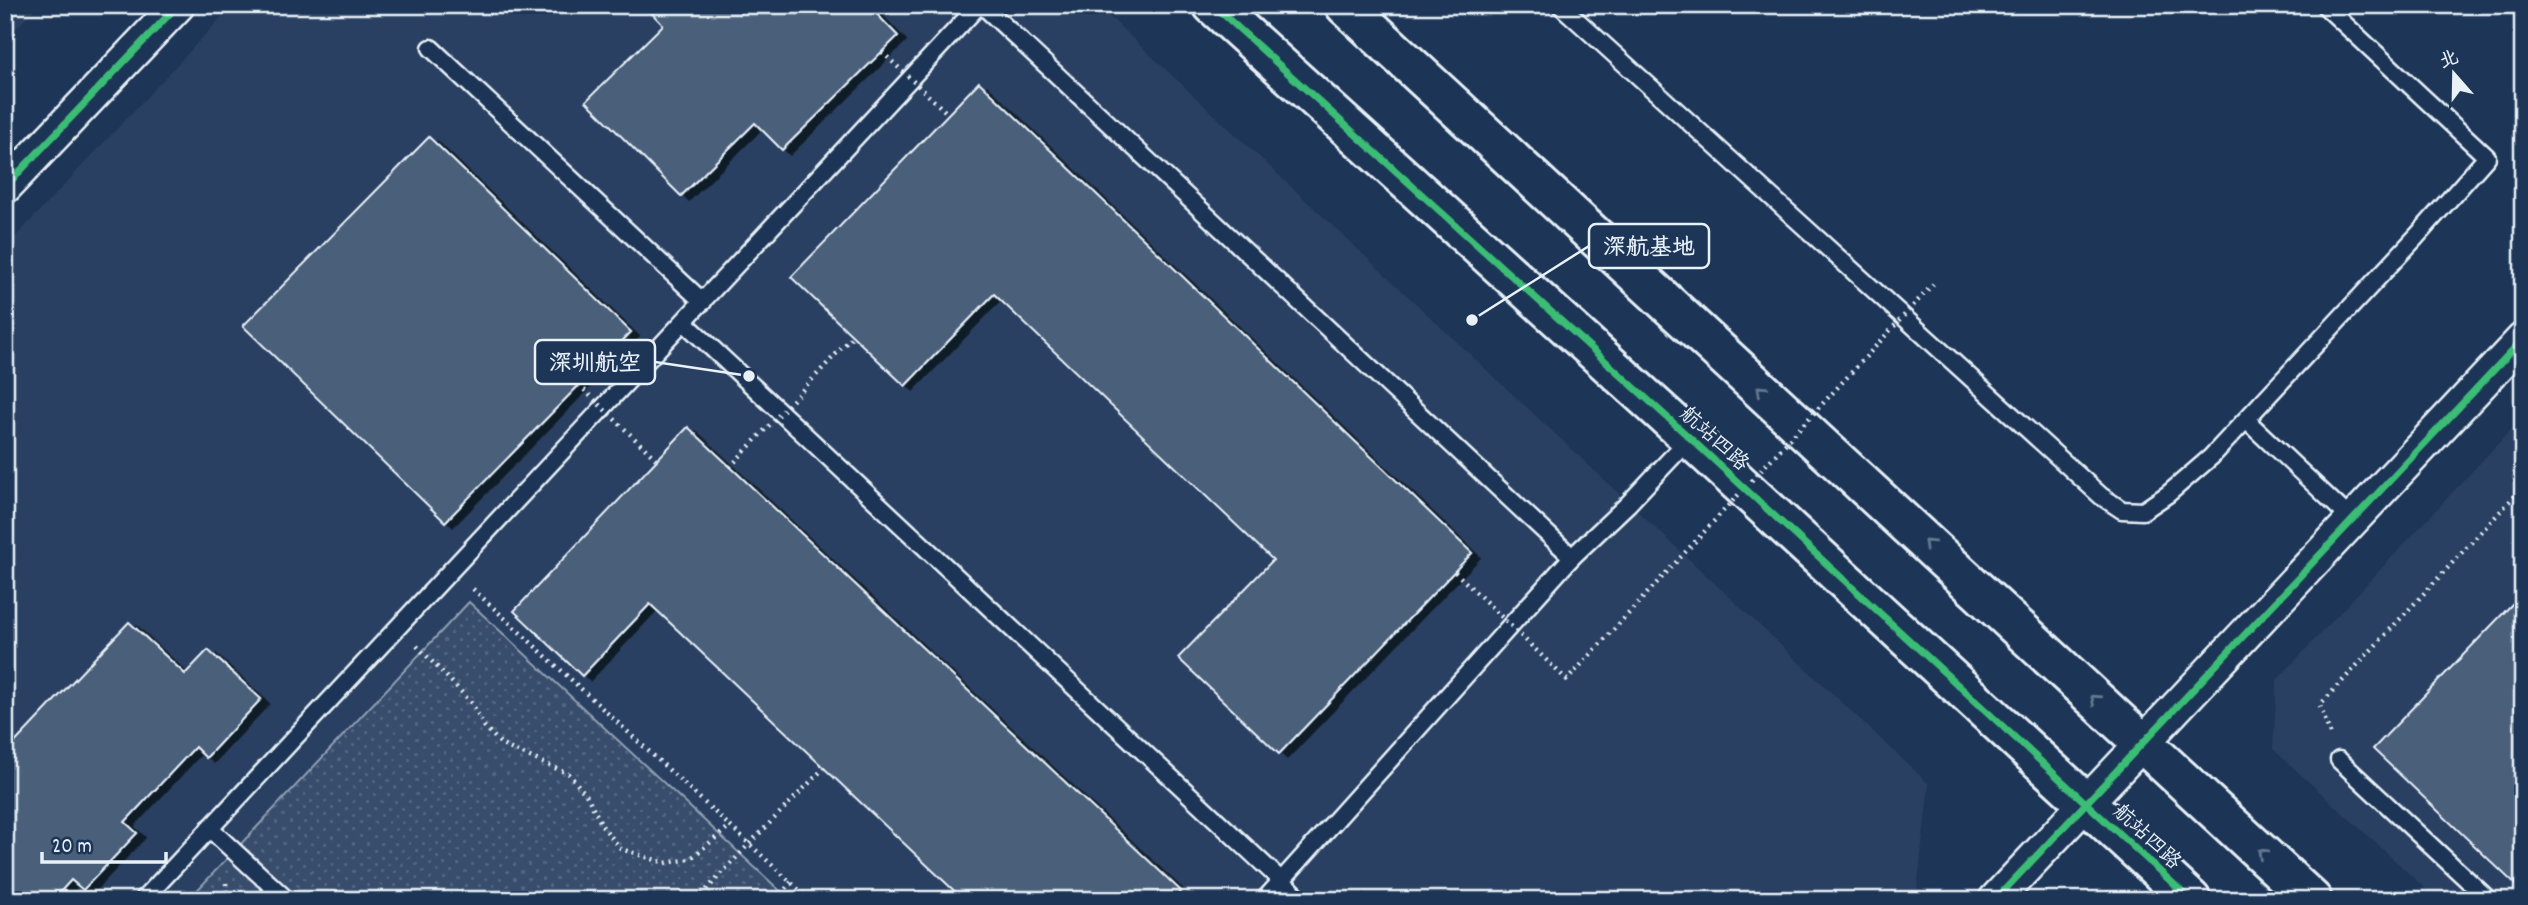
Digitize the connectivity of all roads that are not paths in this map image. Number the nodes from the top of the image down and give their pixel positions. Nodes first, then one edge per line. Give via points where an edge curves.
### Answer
1 (178, 5) edge
2 (981, 5) edge
3 (1213, 5) edge
4 (1345, 5) edge
5 (1560, 5) edge
6 (2324, 5) edge
7 (431, 48) dead end
8 (5, 187) edge
9 (703, 302) junction
10 (684, 322) junction
11 (2523, 339) edge
12 (2246, 420) junction
13 (1690, 438) junction
14 (2352, 520) junction
15 (1572, 557) junction
16 (2143, 742) junction
17 (2339, 760) road end
18 (2086, 802) junction
19 (209, 828) junction
20 (1281, 881) junction
21 (143, 900) edge
22 (287, 900) edge
23 (1264, 900) edge
24 (1302, 900) edge
25 (1995, 900) edge
26 (2191, 900) edge
27 (2312, 900) edge
28 (2489, 900) edge

1 - 8 street
2 - 9 lane
2 - 15 lane
3 - 13 street, 航站四路
16 -> 4 street
5 - 12 lane via 2101,496 2122,510 2143,511 2168,494
6 - 12 lane via 2487,156
7 - 9 lane
9 - 10 lane
10 - 19 lane
10 - 20 lane
11 - 14 street
12 - 14 lane
13 - 15 lane
13 - 18 street, 航站四路
14 - 16 street
15 - 20 lane
16 - 18 street
27 -> 16 street
17 - 28 lane
18 - 25 street
18 - 26 street, 航站四路
19 - 21 lane
19 - 22 lane
20 - 23 lane
20 - 24 lane

